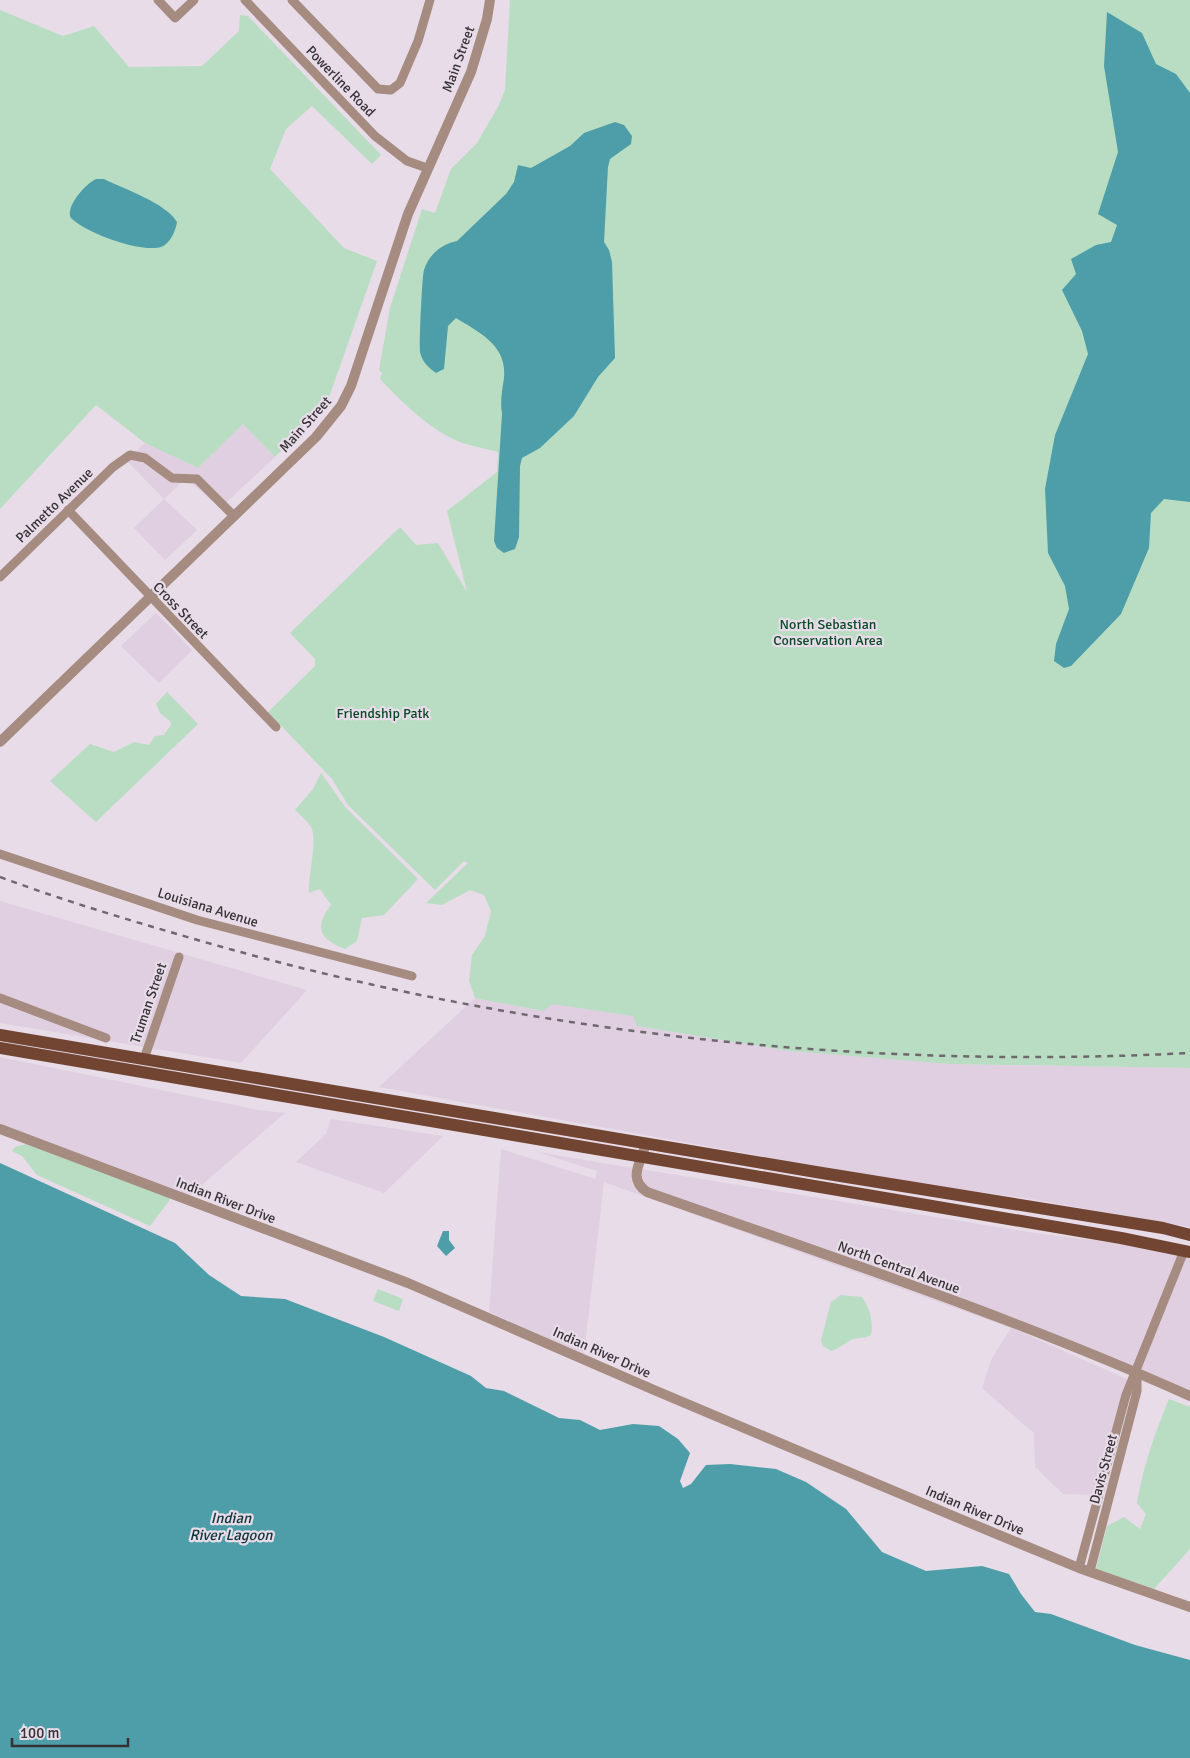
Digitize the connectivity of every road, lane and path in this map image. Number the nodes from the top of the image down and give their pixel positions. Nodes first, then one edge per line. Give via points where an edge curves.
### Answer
1 (158, 0) edge
2 (194, 0) edge
3 (245, 0) edge
4 (292, 0) edge
5 (430, 0) edge
6 (490, 0) edge
7 (427, 168) junction
8 (68, 510) junction
9 (234, 516) junction
10 (0, 578) edge
11 (150, 598) junction
12 (276, 727) dead end
13 (0, 742) edge
14 (0, 854) edge
15 (179, 957) dead end
16 (412, 976) dead end
17 (0, 998) edge
18 (0, 1035) edge
19 (106, 1038) dead end
20 (0, 1048) edge
21 (144, 1059) junction
22 (172, 1064) junction
23 (115, 1068) junction
24 (147, 1073) junction
25 (0, 1129) edge
26 (646, 1143) junction
27 (642, 1157) junction
28 (822, 1174) junction
29 (816, 1187) junction
30 (1190, 1236) edge
31 (1161, 1245) junction
32 (1188, 1250) edge
33 (1137, 1372) junction
34 (1190, 1396) edge
35 (1079, 1568) junction
36 (1090, 1572) junction
37 (1190, 1607) edge

1 - 2 street via 175,18
3 - 7 street, Powerline Road via 375,136 407,161
4 - 5 street via 378,89 391,90 400,83 418,41
6 - 7 street, Main Street via 471,72
7 - 9 street, Main Street via 408,214 367,342 341,406 316,436
8 - 9 street, Palmetto Avenue via 130,455 145,458 172,478 197,479
8 - 10 street, Palmetto Avenue
8 - 11 street, Cross Street
9 - 11 street, Main Street
11 - 12 street, Cross Street
11 - 13 street, Main Street
14 - 16 street, Louisiana Avenue via 197,920
15 - 21 street, Truman Street
17 - 19 street
18 - 21 main road
20 - 23 main road
21 - 22 main road
21 - 23 main road
22 - 24 main road via 154,1067
22 - 26 main road
23 - 24 main road
24 - 27 main road
25 - 35 street, Indian River Drive via 408,1283
26 - 27 street, North Central Avenue
26 - 28 main road
27 - 29 main road
27 - 33 street, North Central Avenue via 636,1179 639,1186 648,1192 1002,1319
28 - 29 street
28 - 30 main road via 1163,1228
29 - 31 main road
30 - 31 main road
31 - 32 main road
32 - 33 street, Davis Street
33 - 34 street, North Central Avenue
33 - 35 street, Davis Street via 1126,1395
33 - 36 street, Davis Street via 1137,1391
35 - 36 street, Indian River Drive
36 - 37 street, Indian River Drive

